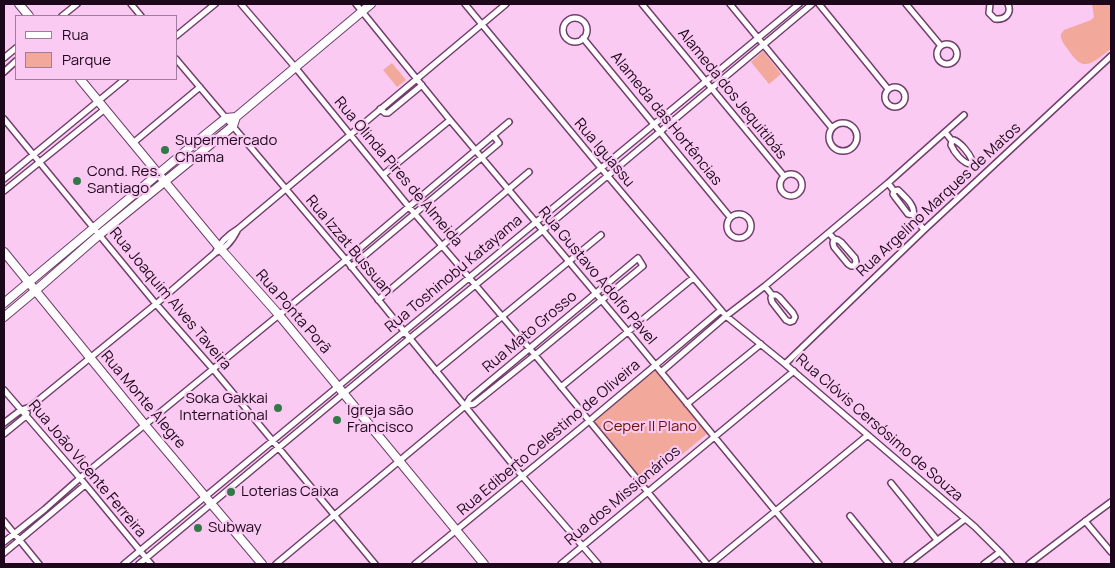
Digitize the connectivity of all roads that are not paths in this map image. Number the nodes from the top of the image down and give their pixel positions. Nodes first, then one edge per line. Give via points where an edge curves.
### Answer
1 (19, 4) edge
2 (77, 4) edge
3 (130, 4) edge
4 (215, 4) edge
5 (241, 4) edge
6 (356, 4) edge
7 (371, 4) edge
8 (465, 4) edge
9 (506, 4) edge
10 (642, 4) edge
11 (730, 4) edge
12 (799, 4) edge
13 (812, 4) edge
14 (819, 4) edge
15 (906, 4) edge
16 (990, 4) edge
17 (1008, 4) edge
18 (362, 11) junction
19 (28, 15) edge
20 (63, 15) edge
21 (140, 15) edge
22 (482, 24) junction
23 (178, 34) edge
24 (758, 37) junction
25 (583, 38) junction
26 (763, 44) junction
27 (941, 46) junction
28 (15, 49) edge
29 (1111, 56) edge
30 (4, 58) edge
31 (178, 61) edge
32 (15, 62) edge
33 (295, 67) junction
34 (4, 72) edge
35 (417, 78) junction
36 (81, 80) edge
37 (125, 80) edge
38 (706, 80) junction
39 (422, 85) junction
40 (200, 87) junction
41 (712, 87) junction
42 (888, 89) dead end
43 (99, 101) junction
44 (105, 109) junction
45 (380, 109) junction
46 (964, 115) dead end
47 (236, 117) junction
48 (226, 118) junction
49 (4, 119) edge
50 (450, 120) junction
51 (509, 122) dead end
52 (654, 124) junction
53 (233, 126) junction
54 (832, 128) junction
55 (660, 130) junction
56 (945, 132) junction
57 (350, 135) junction
58 (493, 136) junction
59 (952, 141) junction
60 (133, 143) junction
61 (477, 150) junction
62 (33, 155) junction
63 (483, 157) junction
64 (39, 161) junction
65 (600, 168) junction
66 (528, 172) dead end
67 (158, 174) junction
68 (383, 175) junction
69 (606, 175) junction
70 (784, 176) junction
71 (4, 179) edge
72 (165, 182) junction
73 (888, 183) junction
74 (285, 188) junction
75 (4, 190) edge
76 (509, 190) junction
77 (568, 195) junction
78 (574, 203) junction
79 (410, 207) junction
80 (415, 213) junction
81 (730, 217) junction
82 (536, 222) junction
83 (93, 228) junction
84 (542, 230) junction
85 (924, 230) junction
86 (829, 233) junction
87 (100, 235) junction
88 (601, 236) dead end
89 (834, 240) junction
90 (443, 246) junction
91 (218, 250) junction
92 (4, 252) edge
93 (346, 260) junction
94 (570, 261) junction
95 (351, 267) junction
96 (470, 278) junction
97 (693, 278) junction
98 (28, 283) junction
99 (476, 284) junction
100 (765, 286) junction
101 (35, 291) junction
102 (596, 294) junction
103 (772, 295) junction
104 (378, 300) junction
105 (602, 301) junction
106 (4, 303) edge
107 (156, 304) junction
108 (721, 310) junction
109 (279, 315) junction
110 (726, 316) junction
111 (4, 317) edge
112 (503, 317) junction
113 (404, 332) junction
114 (629, 332) junction
115 (409, 339) junction
116 (761, 344) junction
117 (529, 348) junction
118 (535, 356) junction
119 (90, 358) junction
120 (785, 364) junction
121 (656, 365) junction
122 (213, 368) junction
123 (436, 371) junction
124 (794, 371) junction
125 (661, 372) junction
126 (338, 387) junction
127 (561, 387) junction
128 (4, 390) edge
129 (344, 394) junction
130 (687, 404) junction
131 (466, 406) junction
132 (30, 407) junction
133 (21, 410) junction
134 (26, 416) junction
135 (589, 421) junction
136 (4, 423) edge
137 (145, 425) junction
138 (4, 434) edge
139 (868, 435) junction
140 (714, 437) junction
141 (272, 440) junction
142 (279, 448) junction
143 (400, 462) junction
144 (522, 476) junction
145 (80, 478) junction
146 (891, 483) dead end
147 (85, 485) junction
148 (648, 493) junction
149 (206, 497) junction
150 (1111, 502) edge
151 (212, 504) junction
152 (775, 511) junction
153 (335, 515) junction
154 (850, 516) dead end
155 (965, 519) junction
156 (4, 521) edge
157 (1085, 521) junction
158 (456, 531) junction
159 (14, 533) junction
160 (20, 540) junction
161 (938, 540) junction
162 (4, 542) edge
163 (582, 546) junction
164 (140, 552) junction
165 (1000, 552) junction
166 (1111, 552) edge
167 (4, 553) edge
168 (146, 558) junction
169 (39, 564) edge
170 (124, 564) edge
171 (139, 564) edge
172 (151, 564) edge
173 (262, 564) edge
174 (276, 564) edge
175 (375, 564) edge
176 (415, 564) edge
177 (484, 564) edge
178 (561, 564) edge
179 (598, 564) edge
180 (709, 564) edge
181 (819, 564) edge
182 (890, 564) edge
183 (907, 564) edge
184 (984, 564) edge
185 (1011, 564) edge
186 (1030, 564) edge

1 - 19 street
2 - 20 street
3 - 21 street
4 - 23 street
5 - 33 street, Rua Olinda Pires de Almeida
6 - 18 street, Rua Gustavo Adolfo Pável
7 - 18 street
8 - 22 street, Rua Iguassu
9 - 22 street
10 - 38 street, Alameda dos Jequitibás
11 - 24 street
12 - 24 street, Rua Toshinobu Katayama
13 - 26 street, Rua Toshinobu Katayama
14 - 42 street
15 - 27 street
16 - 17 street via 989,13 995,20 1006,17 1010,9
18 - 33 street
18 - 35 street, Rua Gustavo Adolfo Pável
22 - 35 street
22 - 65 street, Rua Iguassu
24 - 26 street
24 - 38 street, Rua Toshinobu Katayama
25 - 25 street, Alameda das Hortências via 585,23 579,18 568,20 563,31 566,37 576,41
25 - 52 street, Alameda das Hortências
26 - 41 street, Rua Toshinobu Katayama
26 - 54 street
27 - 27 street via 939,60 945,64 953,62 957,55 955,47
28 - 30 street
29 - 85 street, Rua Argelino Marques de Matos
31 - 40 street, Rua Izzat Bussuan
32 - 34 street
33 - 47 street
33 - 57 street, Rua Olinda Pires de Almeida
35 - 39 street, Rua Gustavo Adolfo Pável
35 - 45 street
36 - 43 street, Rua Ponta Porã
37 - 43 street
38 - 41 street, Alameda dos Jequitibás
38 - 52 street, Rua Toshinobu Katayama
39 - 45 street via 388,113
39 - 50 street, Rua Gustavo Adolfo Pável
40 - 48 street, Rua Izzat Bussuan
40 - 60 street
41 - 55 street, Rua Toshinobu Katayama
41 - 70 street, Alameda dos Jequitibás
43 - 44 street, Rua Ponta Porã
43 - 62 street
44 - 60 street, Rua Ponta Porã
44 - 64 street
45 - 57 street
46 - 56 street, Rua Ediberto Celestino de Oliveira
47 - 48 street
47 - 53 street
48 - 53 street, Rua Izzat Bussuan
48 - 67 street
49 - 62 street, Rua Joaquim Alves Taveira
50 - 61 street, Rua Gustavo Adolfo Pável
50 - 68 street
51 - 58 street
52 - 55 street, Alameda das Hortências
52 - 65 street, Rua Toshinobu Katayama
53 - 72 street
53 - 74 street, Rua Izzat Bussuan
54 - 54 street via 828,136 833,148 842,152 854,147 857,138 854,128 841,123
55 - 69 street, Rua Toshinobu Katayama
55 - 81 street, Alameda das Hortências
56 - 59 street
56 - 73 street, Rua Ediberto Celestino de Oliveira
57 - 68 street, Rua Olinda Pires de Almeida
57 - 74 street
58 - 61 street
58 - 63 street via 499,143
59 - 59 street via 953,149 965,163 971,164 970,156 958,142
60 - 67 street, Rua Ponta Porã
61 - 63 street, Rua Gustavo Adolfo Pável
61 - 79 street
62 - 64 street, Rua Joaquim Alves Taveira
62 - 71 street
63 - 76 street, Rua Gustavo Adolfo Pável
63 - 80 street
64 - 75 street
64 - 83 street, Rua Joaquim Alves Taveira
65 - 69 street, Rua Iguassu
65 - 77 street, Rua Toshinobu Katayama
66 - 76 street
67 - 72 street, Rua Ponta Porã
67 - 83 street
68 - 79 street, Rua Olinda Pires de Almeida
69 - 78 street, Rua Toshinobu Katayama
69 - 97 street, Rua Iguassu
70 - 70 street, Alameda dos Jequitibás via 780,183 781,191 791,197 798,194 802,188 800,178 790,174
72 - 87 street
72 - 91 street, Rua Ponta Porã
73 - 85 street via 908,214 913,215
73 - 86 street, Rua Ediberto Celestino de Oliveira
74 - 91 street via 238,228 232,240
74 - 93 street, Rua Izzat Bussuan
76 - 82 street, Rua Gustavo Adolfo Pável
76 - 90 street
77 - 78 street
77 - 82 street, Rua Toshinobu Katayama
78 - 84 street, Rua Toshinobu Katayama
79 - 80 street, Rua Olinda Pires de Almeida
79 - 93 street
80 - 90 street, Rua Olinda Pires de Almeida
80 - 95 street
81 - 81 street, Alameda das Hortências via 729,233 736,238 748,234 752,227 748,217 741,213
82 - 84 street, Rua Gustavo Adolfo Pável
82 - 96 street, Rua Toshinobu Katayama
83 - 87 street, Rua Joaquim Alves Taveira
83 - 98 street
84 - 94 street, Rua Gustavo Adolfo Pável
84 - 99 street, Rua Toshinobu Katayama
85 - 120 street, Rua Argelino Marques de Matos
86 - 89 street
86 - 100 street, Rua Ediberto Celestino de Oliveira
87 - 101 street
87 - 107 street, Rua Joaquim Alves Taveira
88 - 94 street
89 - 89 street via 834,247 848,264 854,266 855,258 841,242
90 - 96 street, Rua Olinda Pires de Almeida
90 - 104 street
91 - 107 street
91 - 109 street, Rua Ponta Porã
92 - 98 street, Rua Monte Alegre
93 - 95 street, Rua Izzat Bussuan
93 - 109 street
94 - 102 street, Rua Gustavo Adolfo Pável
94 - 112 street
95 - 104 street, Rua Izzat Bussuan
96 - 99 street, Rua Olinda Pires de Almeida
96 - 113 street, Rua Toshinobu Katayama
97 - 108 street, Rua Iguassu
97 - 114 street
98 - 101 street, Rua Monte Alegre
98 - 106 street
99 - 112 street, Rua Olinda Pires de Almeida
99 - 115 street, Rua Toshinobu Katayama
100 - 103 street
100 - 110 street, Rua Ediberto Celestino de Oliveira
101 - 111 street
101 - 119 street, Rua Monte Alegre
102 - 105 street, Rua Gustavo Adolfo Pável
102 - 105 street, Rua Mato Grosso via 638,258 643,266
102 - 117 street, Rua Mato Grosso
103 - 103 street via 772,302 786,320 793,321 793,314 779,297
104 - 113 street, Rua Izzat Bussuan
105 - 114 street, Rua Gustavo Adolfo Pável
105 - 118 street, Rua Mato Grosso
107 - 119 street
107 - 122 street, Rua Joaquim Alves Taveira
108 - 110 street, Rua Iguassu
108 - 121 street, Rua Ediberto Celestino de Oliveira
109 - 122 street
109 - 126 street, Rua Ponta Porã
110 - 116 street, Rua Clóvis Cersósimo de Souza
110 - 125 street, Rua Ediberto Celestino de Oliveira
112 - 117 street, Rua Olinda Pires de Almeida
112 - 123 street
113 - 115 street, Rua Izzat Bussuan
113 - 126 street, Rua Toshinobu Katayama
114 - 121 street, Rua Gustavo Adolfo Pável
114 - 127 street
115 - 123 street, Rua Izzat Bussuan
115 - 129 street, Rua Toshinobu Katayama
116 - 120 street, Rua Clóvis Cersósimo de Souza
116 - 130 street
117 - 118 street, Rua Olinda Pires de Almeida
117 - 131 street, Rua Mato Grosso via 470,398
118 - 127 street, Rua Olinda Pires de Almeida
118 - 131 street, Rua Mato Grosso via 474,404
119 - 132 street
119 - 137 street, Rua Monte Alegre
120 - 124 street, Rua Clóvis Cersósimo de Souza
121 - 125 street, Rua Gustavo Adolfo Pável
121 - 135 street, Rua Ediberto Celestino de Oliveira
122 - 137 street
122 - 141 street, Rua Joaquim Alves Taveira
123 - 131 street, Rua Izzat Bussuan
124 - 139 street, Rua Clóvis Cersósimo de Souza
124 - 140 street, Rua dos Missionários
125 - 130 street, Rua Gustavo Adolfo Pável
126 - 129 street, Rua Ponta Porã
126 - 141 street, Rua Toshinobu Katayama
127 - 135 street, Rua Olinda Pires de Almeida
128 - 133 street, Rua João Vicente Ferreira
129 - 142 street, Rua Toshinobu Katayama
129 - 143 street, Rua Ponta Porã
130 - 140 street, Rua Gustavo Adolfo Pável
131 - 143 street, Rua Mato Grosso
131 - 144 street, Rua Izzat Bussuan
132 - 133 street
132 - 134 street
133 - 134 street, Rua João Vicente Ferreira
133 - 136 street
134 - 138 street
134 - 145 street, Rua João Vicente Ferreira
135 - 144 street, Rua Ediberto Celestino de Oliveira
135 - 148 street, Rua Olinda Pires de Almeida
137 - 145 street
137 - 149 street, Rua Monte Alegre
139 - 152 street
139 - 155 street, Rua Clóvis Cersósimo de Souza
140 - 148 street, Rua dos Missionários
140 - 152 street, Rua Gustavo Adolfo Pável
141 - 142 street, Rua Joaquim Alves Taveira
141 - 149 street, Rua Toshinobu Katayama
142 - 151 street, Rua Toshinobu Katayama
142 - 153 street, Rua Joaquim Alves Taveira
143 - 153 street, Rua Mato Grosso
143 - 158 street, Rua Ponta Porã
144 - 158 street, Rua Ediberto Celestino de Oliveira
144 - 163 street, Rua Izzat Bussuan
145 - 147 street, Rua João Vicente Ferreira
145 - 159 street
146 - 161 street
147 - 160 street
147 - 164 street, Rua João Vicente Ferreira
148 - 163 street, Rua dos Missionários
148 - 180 street, Rua Olinda Pires de Almeida
149 - 151 street, Rua Monte Alegre
149 - 164 street, Rua Toshinobu Katayama
150 - 157 street
151 - 168 street, Rua Toshinobu Katayama
151 - 173 street, Rua Monte Alegre
152 - 180 street
152 - 181 street, Rua Gustavo Adolfo Pável
153 - 174 street, Rua Mato Grosso
153 - 175 street, Rua Joaquim Alves Taveira
154 - 182 street
155 - 161 street
155 - 165 street, Rua Clóvis Cersósimo de Souza
156 - 159 street
157 - 166 street
157 - 186 street
158 - 176 street, Rua Ediberto Celestino de Oliveira
158 - 177 street, Rua Ponta Porã
159 - 160 street
159 - 162 street
160 - 167 street
160 - 169 street
161 - 183 street
163 - 178 street, Rua dos Missionários
163 - 179 street, Rua Izzat Bussuan
164 - 168 street, Rua João Vicente Ferreira
164 - 170 street, Rua Toshinobu Katayama
165 - 184 street
165 - 185 street, Rua Clóvis Cersósimo de Souza
168 - 171 street, Rua Toshinobu Katayama
168 - 172 street, Rua João Vicente Ferreira

